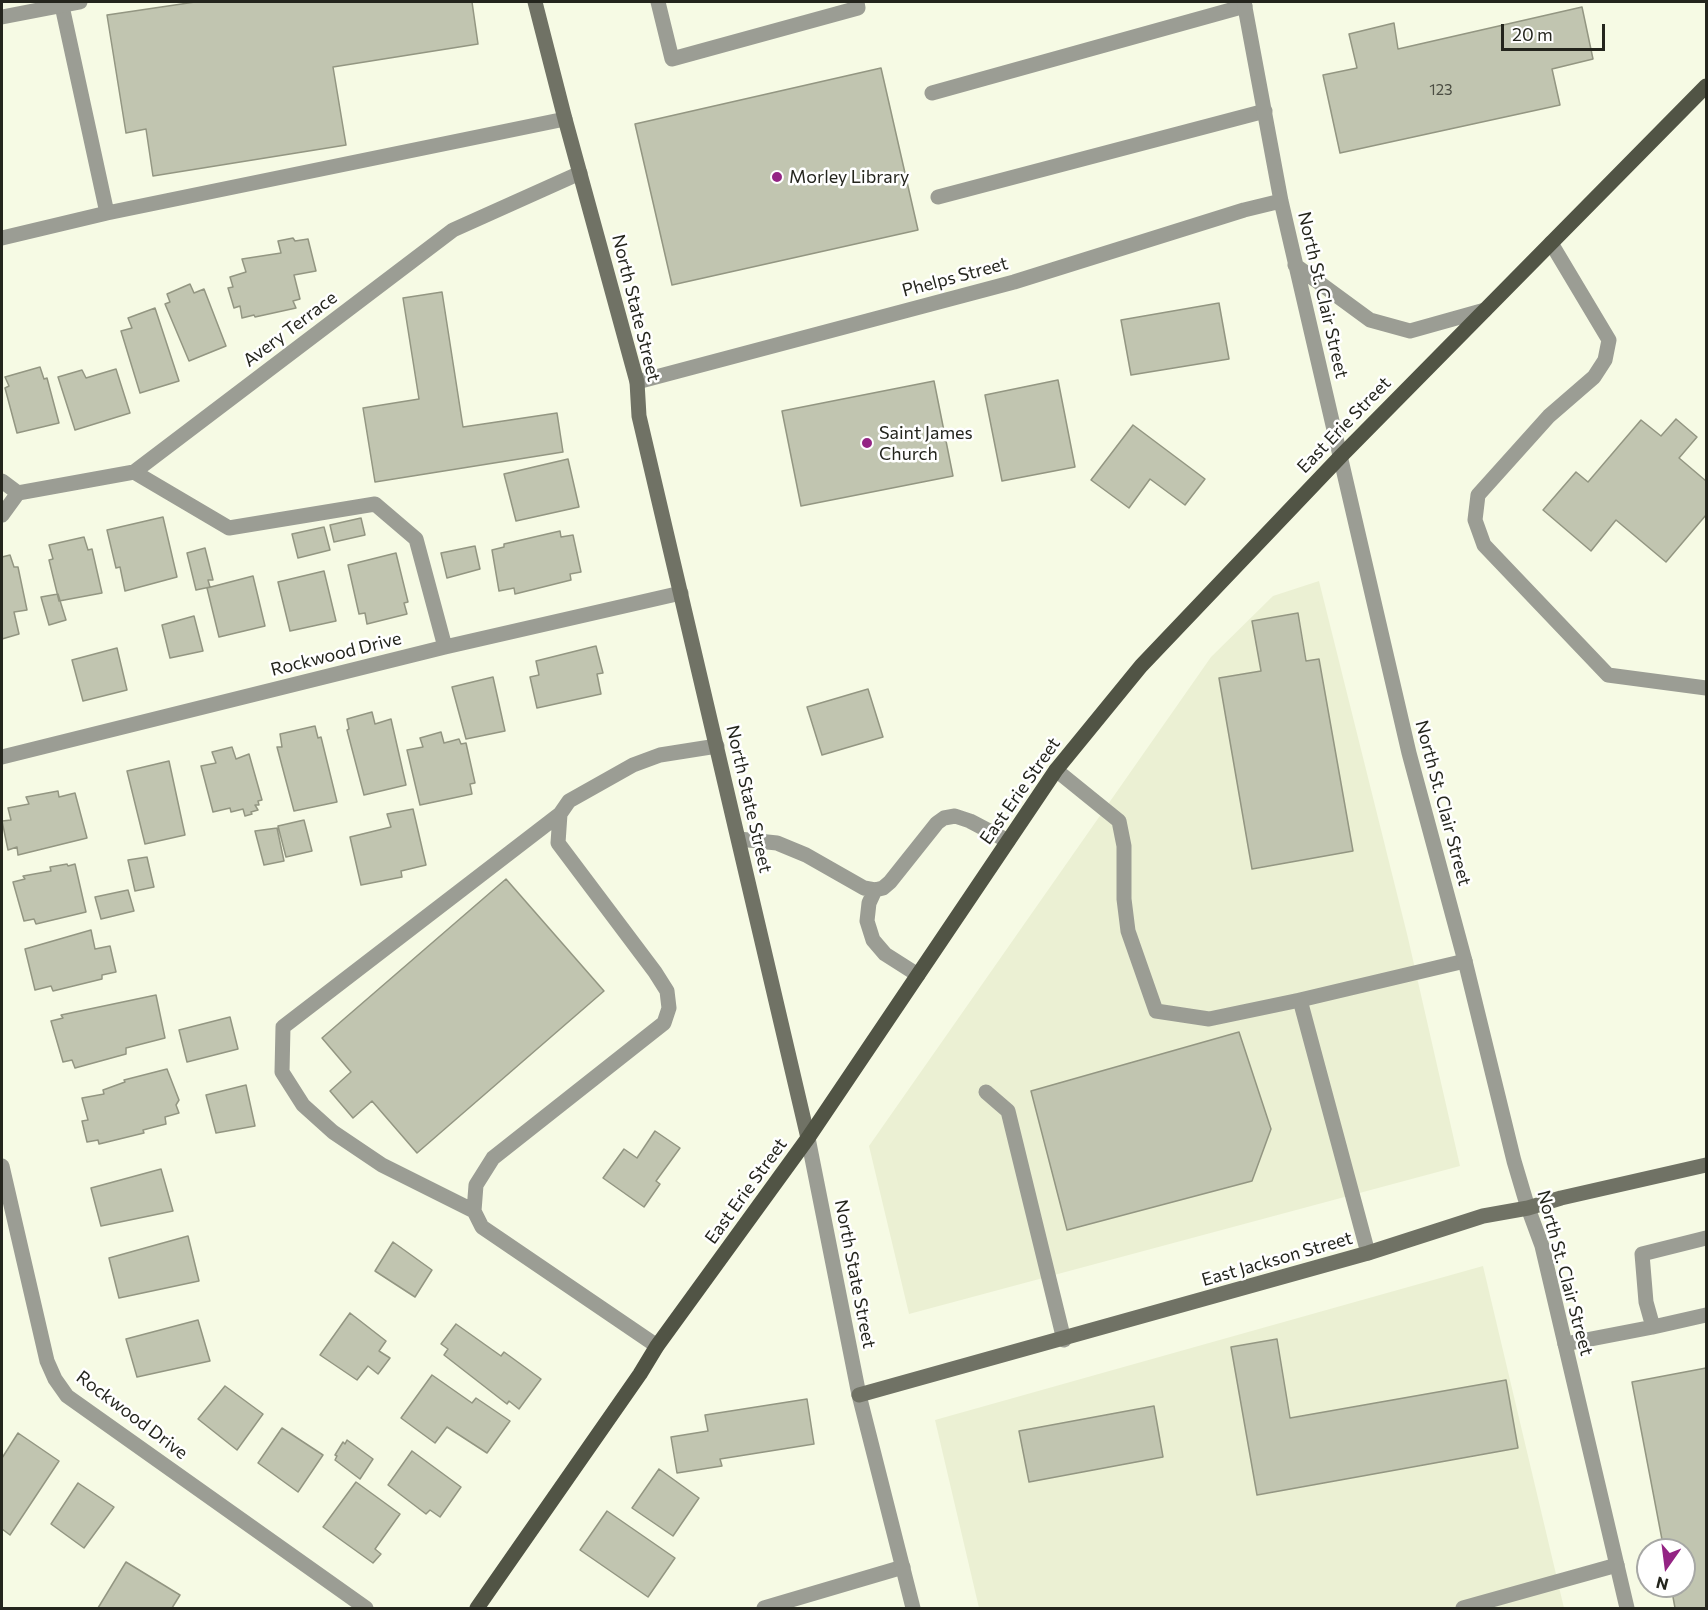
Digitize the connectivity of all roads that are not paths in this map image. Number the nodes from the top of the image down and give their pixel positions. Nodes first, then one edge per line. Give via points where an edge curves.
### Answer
1 (80, 2) edge
2 (535, 2) edge
3 (658, 2) edge
4 (857, 2) edge
5 (1244, 4) edge
6 (62, 6) junction
7 (2, 17) edge
8 (1707, 86) edge
9 (932, 93) dead end
10 (1265, 111) junction
11 (565, 119) junction
12 (580, 173) junction
13 (938, 197) dead end
14 (1281, 201) junction
15 (107, 213) junction
16 (2, 238) edge
17 (1551, 243) junction
18 (1295, 264) junction
19 (1485, 310) junction
20 (637, 382) junction
21 (1341, 456) junction
22 (134, 472) junction
23 (2, 481) edge
24 (18, 493) junction
25 (2, 514) edge
26 (681, 593) junction
27 (445, 647) junction
28 (1707, 688) edge
29 (717, 746) junction
30 (2, 757) edge
31 (1056, 770) junction
32 (560, 814) junction
33 (739, 839) junction
34 (1008, 841) junction
35 (875, 890) junction
36 (1465, 961) junction
37 (918, 975) junction
38 (1300, 1000) junction
39 (987, 1092) dead end
40 (808, 1138) junction
41 (1707, 1165) edge
42 (2, 1166) edge
43 (1528, 1208) junction
44 (474, 1212) junction
45 (1707, 1238) edge
46 (1368, 1253) junction
47 (1707, 1315) edge
48 (1653, 1327) junction
49 (1064, 1340) junction
50 (1565, 1344) junction
51 (657, 1346) junction
52 (859, 1395) junction
53 (1617, 1565) junction
54 (903, 1567) junction
55 (1501, 1603) edge
56 (366, 1608) edge
57 (477, 1608) edge
58 (764, 1608) edge
59 (914, 1608) edge
60 (1463, 1608) edge
61 (1627, 1608) edge

1 - 6 street
2 - 11 main road, North State Street
3 - 4 street via 672,59 858,8
5 - 9 street
5 - 10 street, North St. Clair Street
6 - 7 street
6 - 15 street
8 - 17 main road, East Erie Street
10 - 13 street
10 - 14 street, North St. Clair Street
11 - 12 main road, North State Street
11 - 15 street
12 - 20 main road, North State Street
12 - 22 street, Avery Terrace via 453,230
14 - 18 street, North St. Clair Street
14 - 20 street, Phelps Street via 1014,282
15 - 16 street
17 - 19 main road, East Erie Street
17 - 28 street via 1608,340 1605,360 1594,377 1549,416 1478,495 1476,520 1484,545 1608,675
18 - 19 street via 1370,320 1410,331
18 - 21 street, North St. Clair Street
19 - 21 main road, East Erie Street
20 - 26 main road, North State Street via 639,416
21 - 31 main road, East Erie Street via 1141,666
21 - 36 street, North St. Clair Street via 1409,753
22 - 24 street, Avery Terrace
22 - 27 street via 229,528 375,504 416,539
23 - 24 street
24 - 25 street
26 - 27 street, Rockwood Drive
26 - 29 main road, North State Street
27 - 30 street, Rockwood Drive
29 - 32 street via 660,755 633,765 569,801
29 - 33 main road, North State Street
31 - 34 main road, East Erie Street
31 - 38 street via 1119,821 1128,931 1156,1011 1209,1019
32 - 44 street via 558,843 655,972 667,991 669,1008 664,1023 493,1158 476,1185
32 - 44 street via 283,1027 282,1072 303,1105 333,1132 382,1165
33 - 35 street via 777,843
33 - 40 main road, North State Street
34 - 35 street via 970,821 955,816 944,818 890,882
34 - 37 main road, East Erie Street
35 - 37 street via 867,921 873,940 885,954
36 - 38 street
36 - 43 street, North St. Clair Street
37 - 40 main road, East Erie Street
38 - 46 street
39 - 49 street via 1008,1111
40 - 51 main road, East Erie Street
40 - 52 street, North State Street
41 - 43 main road, East Jackson Street
42 - 56 street, Rockwood Drive via 47,1361 68,1396
43 - 46 main road, East Jackson Street via 1483,1216
43 - 50 street, North St. Clair Street via 1542,1246
44 - 51 street via 482,1227
45 - 48 street via 1642,1254 1646,1302
46 - 49 main road, East Jackson Street
47 - 48 street
48 - 50 street
49 - 52 main road, East Jackson Street
50 - 53 street, North St. Clair Street
51 - 57 main road, East Erie Street
52 - 54 street, North State Street
53 - 55 street
53 - 61 street, North St. Clair Street
54 - 58 street
54 - 59 street, North State Street
55 - 60 street

